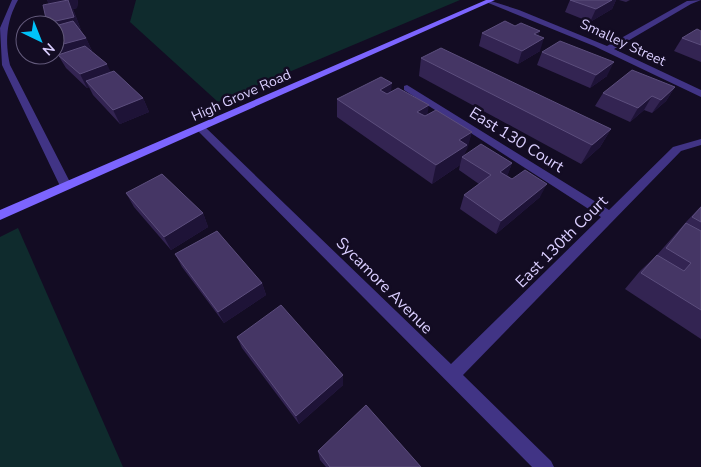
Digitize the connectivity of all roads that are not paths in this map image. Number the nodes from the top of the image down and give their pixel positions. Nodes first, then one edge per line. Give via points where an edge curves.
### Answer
1 (15, 0) edge
2 (699, 0) edge
3 (491, 1) edge
4 (610, 48) junction
5 (407, 88) dead end
6 (701, 94) edge
7 (200, 128) junction
8 (701, 142) edge
9 (66, 186) junction
10 (0, 215) edge
11 (610, 217) junction
12 (452, 375) junction
13 (545, 467) edge

1 - 9 street via 1,44 6,65
2 - 4 street via 689,2
3 - 4 street, Smalley Street
3 - 7 main road, High Grove Road
4 - 6 street, Smalley Street
5 - 11 street, East 130 Court
7 - 9 main road, High Grove Road
7 - 12 street, Sycamore Avenue
8 - 11 street, East 130th Court via 677,149
9 - 10 main road, High Grove Road
11 - 12 street, East 130th Court
12 - 13 street, Sycamore Avenue

